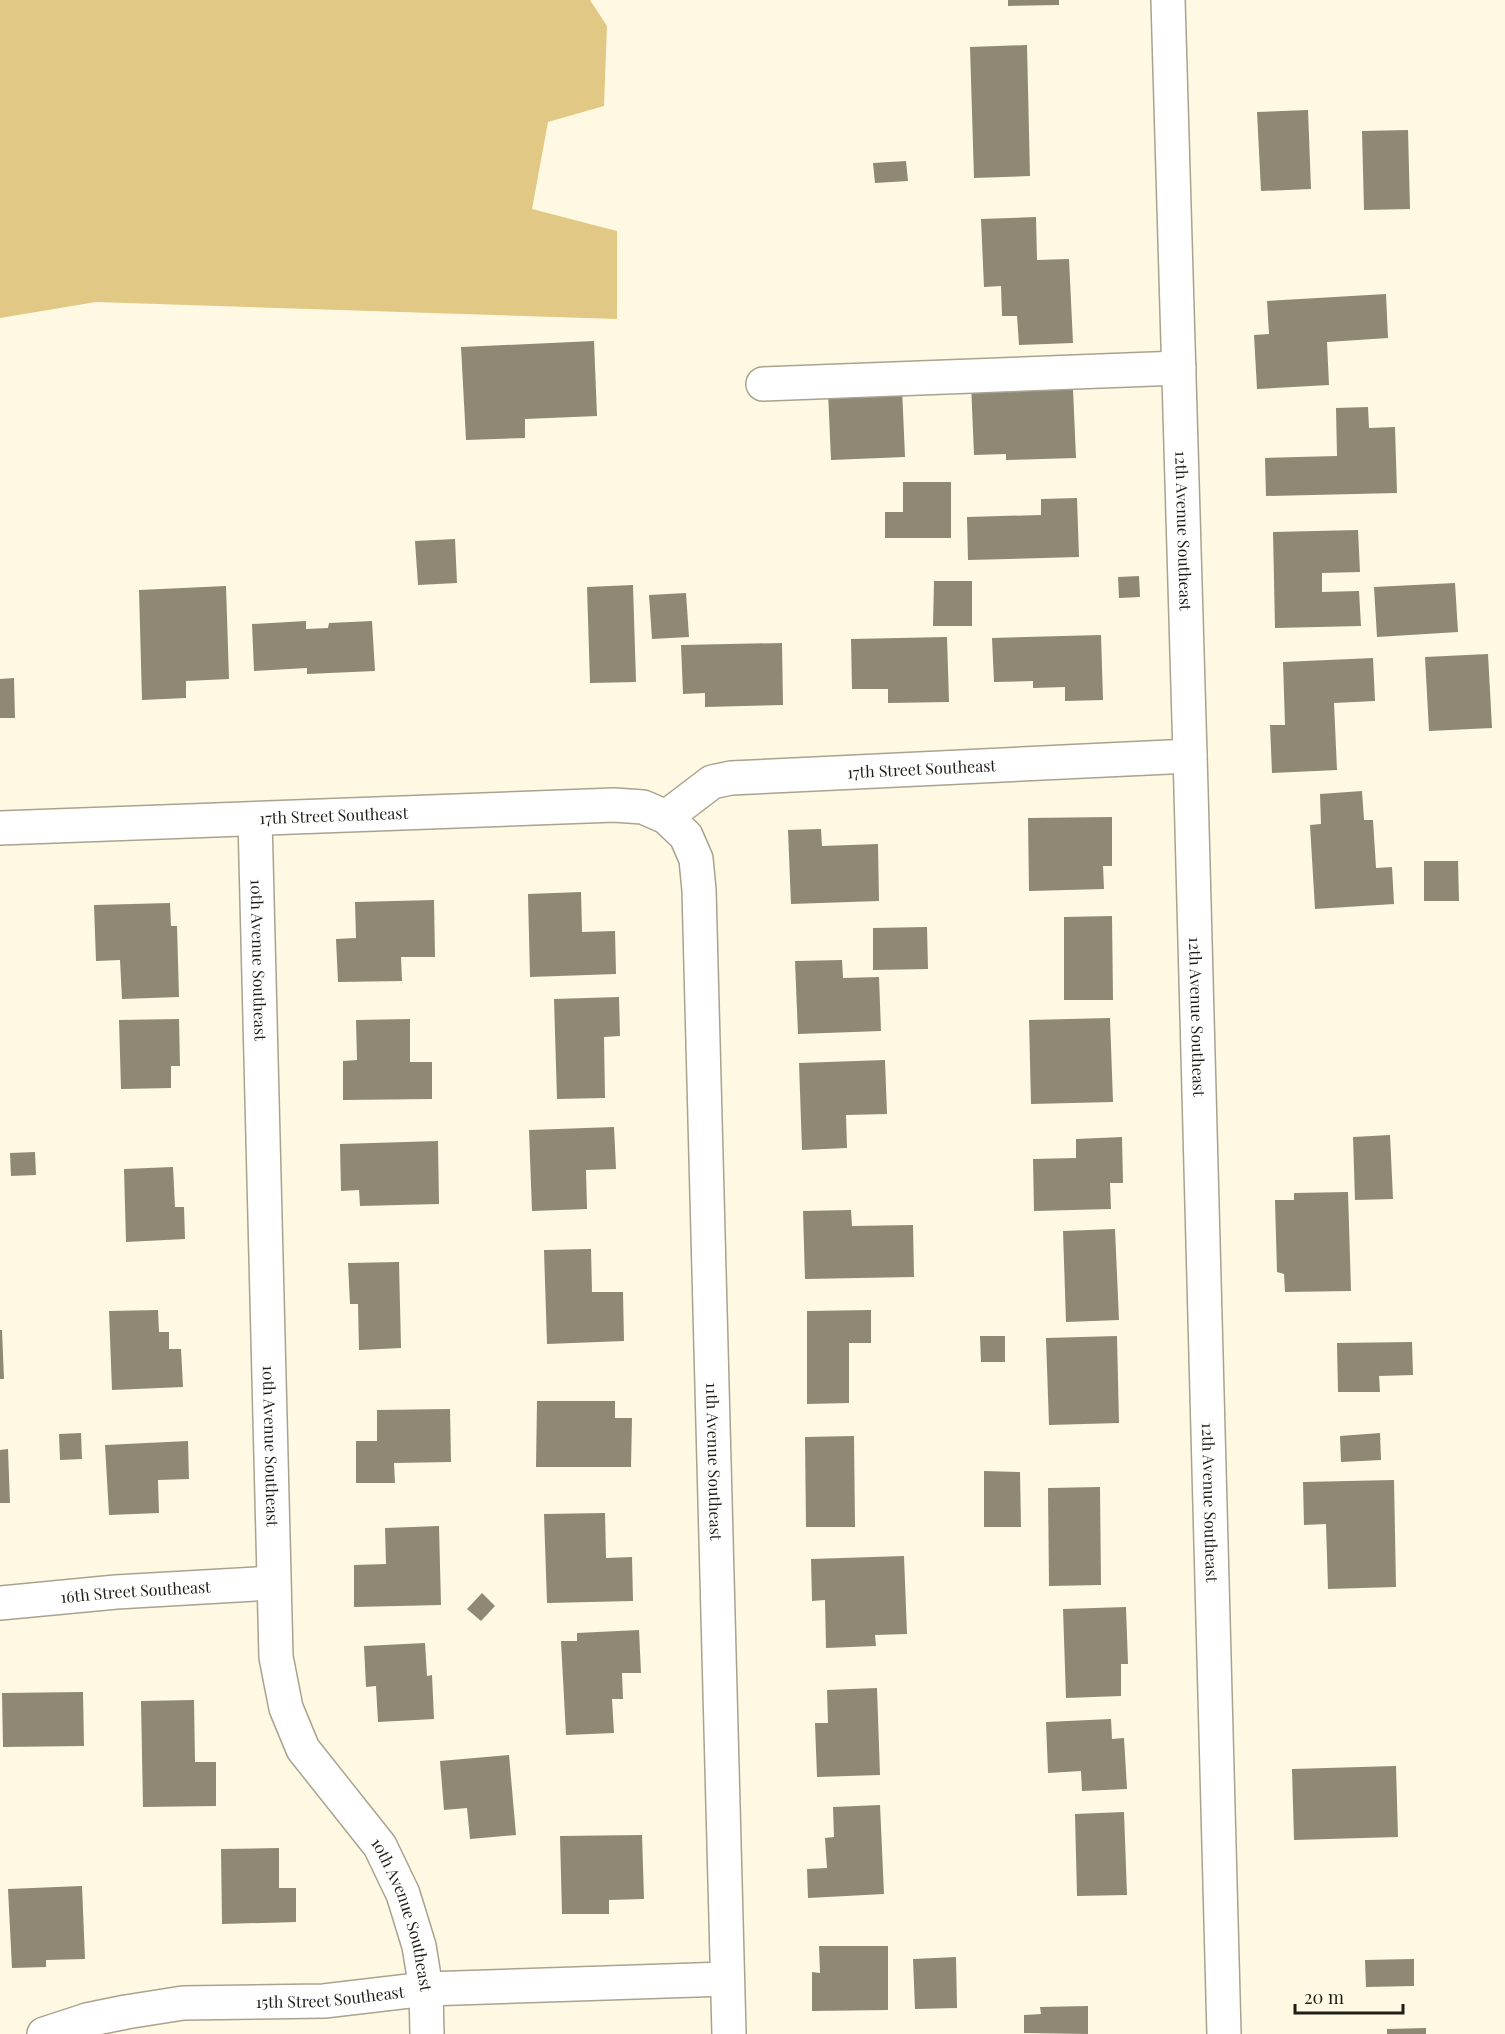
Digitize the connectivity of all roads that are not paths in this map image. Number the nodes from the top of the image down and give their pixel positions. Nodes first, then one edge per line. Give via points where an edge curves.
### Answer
1 (1168, 0) edge
2 (1179, 368) junction
3 (762, 384) dead end
4 (1190, 756) junction
5 (666, 817) junction
6 (255, 819) junction
7 (0, 828) edge
8 (699, 890) joint
9 (272, 1583) junction
10 (0, 1603) edge
11 (726, 1979) junction
12 (426, 1989) junction
13 (44, 2034) edge
14 (427, 2034) edge
15 (729, 2034) edge
16 (1224, 2034) edge

1 - 2 street, 12th Avenue Southeast
2 - 3 street
2 - 4 street, 12th Avenue Southeast
4 - 5 street, 17th Street Southeast via 731,778 711,782
4 - 16 street, 12th Avenue Southeast
5 - 6 street, 17th Street Southeast via 643,807 614,805
5 - 8 street, 17th Street Southeast via 686,836 696,859
6 - 7 street, 17th Street Southeast
6 - 9 street, 10th Avenue Southeast
8 - 11 street, 11th Avenue Southeast
9 - 10 street, 16th Street Southeast
9 - 12 street, 10th Avenue Southeast via 276,1657 286,1708 303,1749 380,1846 404,1894
11 - 12 street, 15th Street Southeast
11 - 15 street, 11th Avenue Southeast
12 - 13 street, 15th Street Southeast via 324,2001 183,2003 87,2020
12 - 14 street, 10th Avenue Southeast

